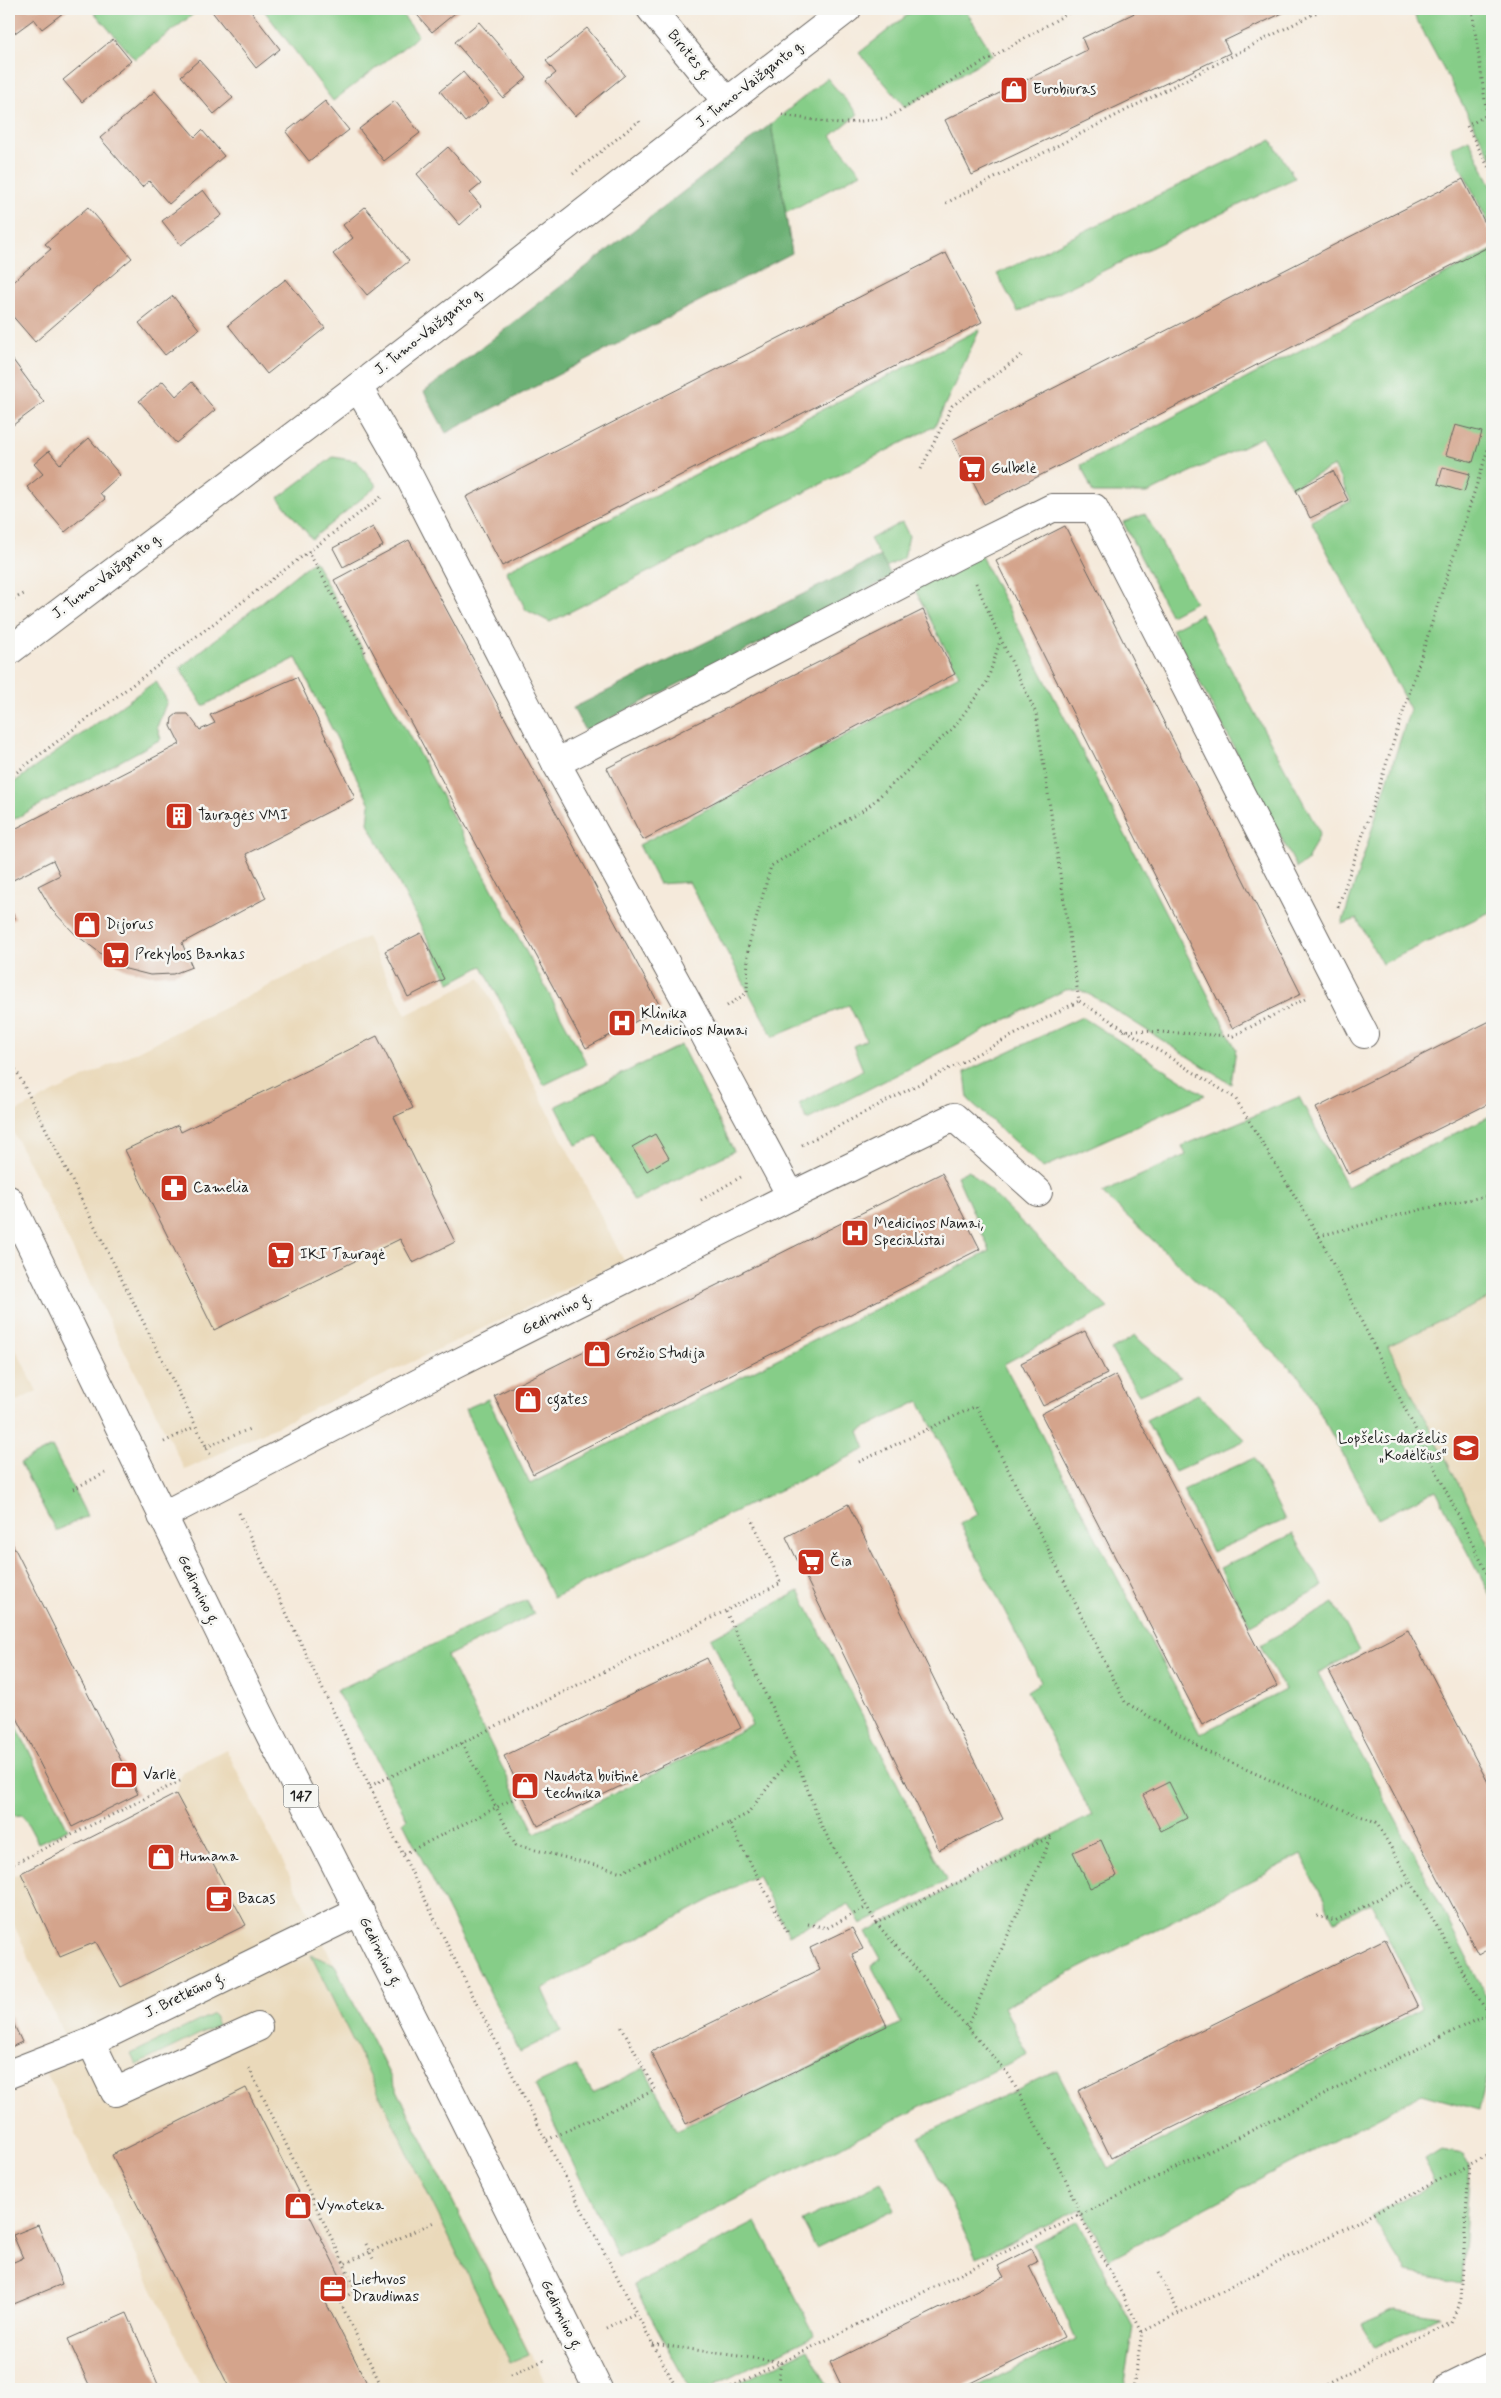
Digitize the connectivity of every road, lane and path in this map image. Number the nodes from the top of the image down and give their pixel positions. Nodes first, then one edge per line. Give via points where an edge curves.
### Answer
1 (651, 9) edge
2 (847, 9) edge
3 (1076, 9) edge
4 (1323, 9) edge
5 (1472, 9) edge
6 (726, 102) junction
7 (782, 115) dead end
8 (1487, 115) junction
9 (1491, 172) edge
10 (946, 203) dead end
11 (1022, 355) dead end
12 (358, 387) junction
13 (1492, 438) edge
14 (921, 469) dead end
15 (409, 476) junction
16 (308, 551) junction
17 (963, 552) junction
18 (1000, 640) junction
19 (9, 651) edge
20 (367, 655) dead end
21 (556, 763) junction
22 (9, 778) edge
23 (1322, 951) junction
24 (699, 1024) junction
25 (1123, 1030) junction
26 (1364, 1034) dead end
27 (9, 1056) edge
28 (1038, 1192) dead end
29 (1492, 1195) edge
30 (790, 1196) junction
31 (9, 1200) edge
32 (1319, 1236) junction
33 (859, 1462) dead end
34 (225, 1484) junction
35 (162, 1516) junction
36 (751, 1518) dead end
37 (1492, 1583) edge
38 (726, 1612) junction
39 (462, 1743) junction
40 (794, 1754) junction
41 (182, 1780) dead end
42 (370, 1786) junction
43 (517, 1797) dead end
44 (496, 1808) junction
45 (729, 1823) junction
46 (404, 1854) junction
47 (9, 1866) edge
48 (1411, 1882) junction
49 (867, 1907) junction
50 (360, 1911) junction
51 (1317, 1916) dead end
52 (876, 1923) junction
53 (808, 1924) dead end
54 (789, 1935) dead end
55 (1492, 2012) edge
56 (1488, 2014) junction
57 (620, 2023) dead end
58 (967, 2027) junction
59 (246, 2032) joint
60 (91, 2042) junction
61 (9, 2074) edge
62 (547, 2140) junction
63 (1492, 2153) edge
64 (1470, 2165) junction
65 (1080, 2215) junction
66 (436, 2221) dead end
67 (366, 2244) dead end
68 (370, 2252) junction
69 (374, 2262) dead end
70 (344, 2264) junction
71 (1158, 2273) dead end
72 (1180, 2313) junction
73 (1142, 2332) junction
74 (653, 2344) junction
75 (782, 2362) junction
76 (1492, 2367) edge
77 (383, 2389) edge
78 (598, 2389) edge
79 (677, 2389) edge
80 (726, 2389) edge
81 (778, 2389) edge
82 (1133, 2389) edge
83 (1317, 2389) edge
84 (1447, 2389) edge

1 - 6 street, Birutės g.
2 - 6 street, J. Tumo-Vaižganto g.
3 - 7 path via 887,118 839,124
4 - 10 path
5 - 8 path
6 - 12 street, J. Tumo-Vaižganto g.
8 - 9 path
8 - 9 path via 1467,126
11 - 14 path via 952,406
12 - 15 street
12 - 19 street, J. Tumo-Vaižganto g.
13 - 23 path via 1378,790
15 - 16 path
15 - 21 street
16 - 20 path
16 - 22 path
17 - 18 path
17 - 21 street
17 - 23 street via 1052,508 1094,508
18 - 24 path via 987,682 954,727 868,807 771,866 748,948 747,993
18 - 25 path via 1036,713 1079,1001
21 - 24 street
23 - 25 path via 1307,1000 1233,1036
23 - 26 street
24 - 30 street
25 - 32 path via 1235,1098
27 - 34 path
28 - 30 street, Gedimino g. via 954,1117
29 - 32 path
30 - 34 street, Gedimino g.
31 - 35 street, Gedimino g. / 147
32 - 37 path
33 - 48 path via 976,1406 1125,1702 1210,1753 1299,1793 1376,1822
34 - 35 street, Gedimino g.
34 - 42 path
35 - 50 street, Gedimino g. / 147
36 - 38 path via 781,1583
38 - 39 path
38 - 40 path
39 - 42 path
39 - 44 path
40 - 45 path via 747,1814
40 - 49 path via 821,1825
41 - 47 path
42 - 46 path
43 - 44 path
44 - 45 path via 516,1845 622,1872
44 - 46 path
45 - 54 path
46 - 62 path
48 - 51 path via 1335,1921
48 - 56 path
49 - 52 path
49 - 53 path via 827,1928
50 - 60 street, J. Bretkūno g.
50 - 78 street, Gedimino g. / 147
52 - 58 path
52 - 58 path via 1052,1836
55 - 56 path
56 - 65 path
57 - 62 path via 655,2090
58 - 65 path via 1009,2075 1067,2182
59 - 60 street via 115,2092
59 - 70 path
60 - 61 street, J. Bretkūno g.
62 - 74 path
63 - 64 path
64 - 72 path
64 - 83 path via 1461,2299 1451,2322
65 - 73 path
65 - 75 path
66 - 68 path
67 - 68 path
68 - 69 path
68 - 70 path
70 - 77 path via 356,2291 339,2300
71 - 72 path
72 - 73 path
73 - 82 path
74 - 75 path
74 - 79 path
75 - 80 path
75 - 81 path
76 - 84 street

